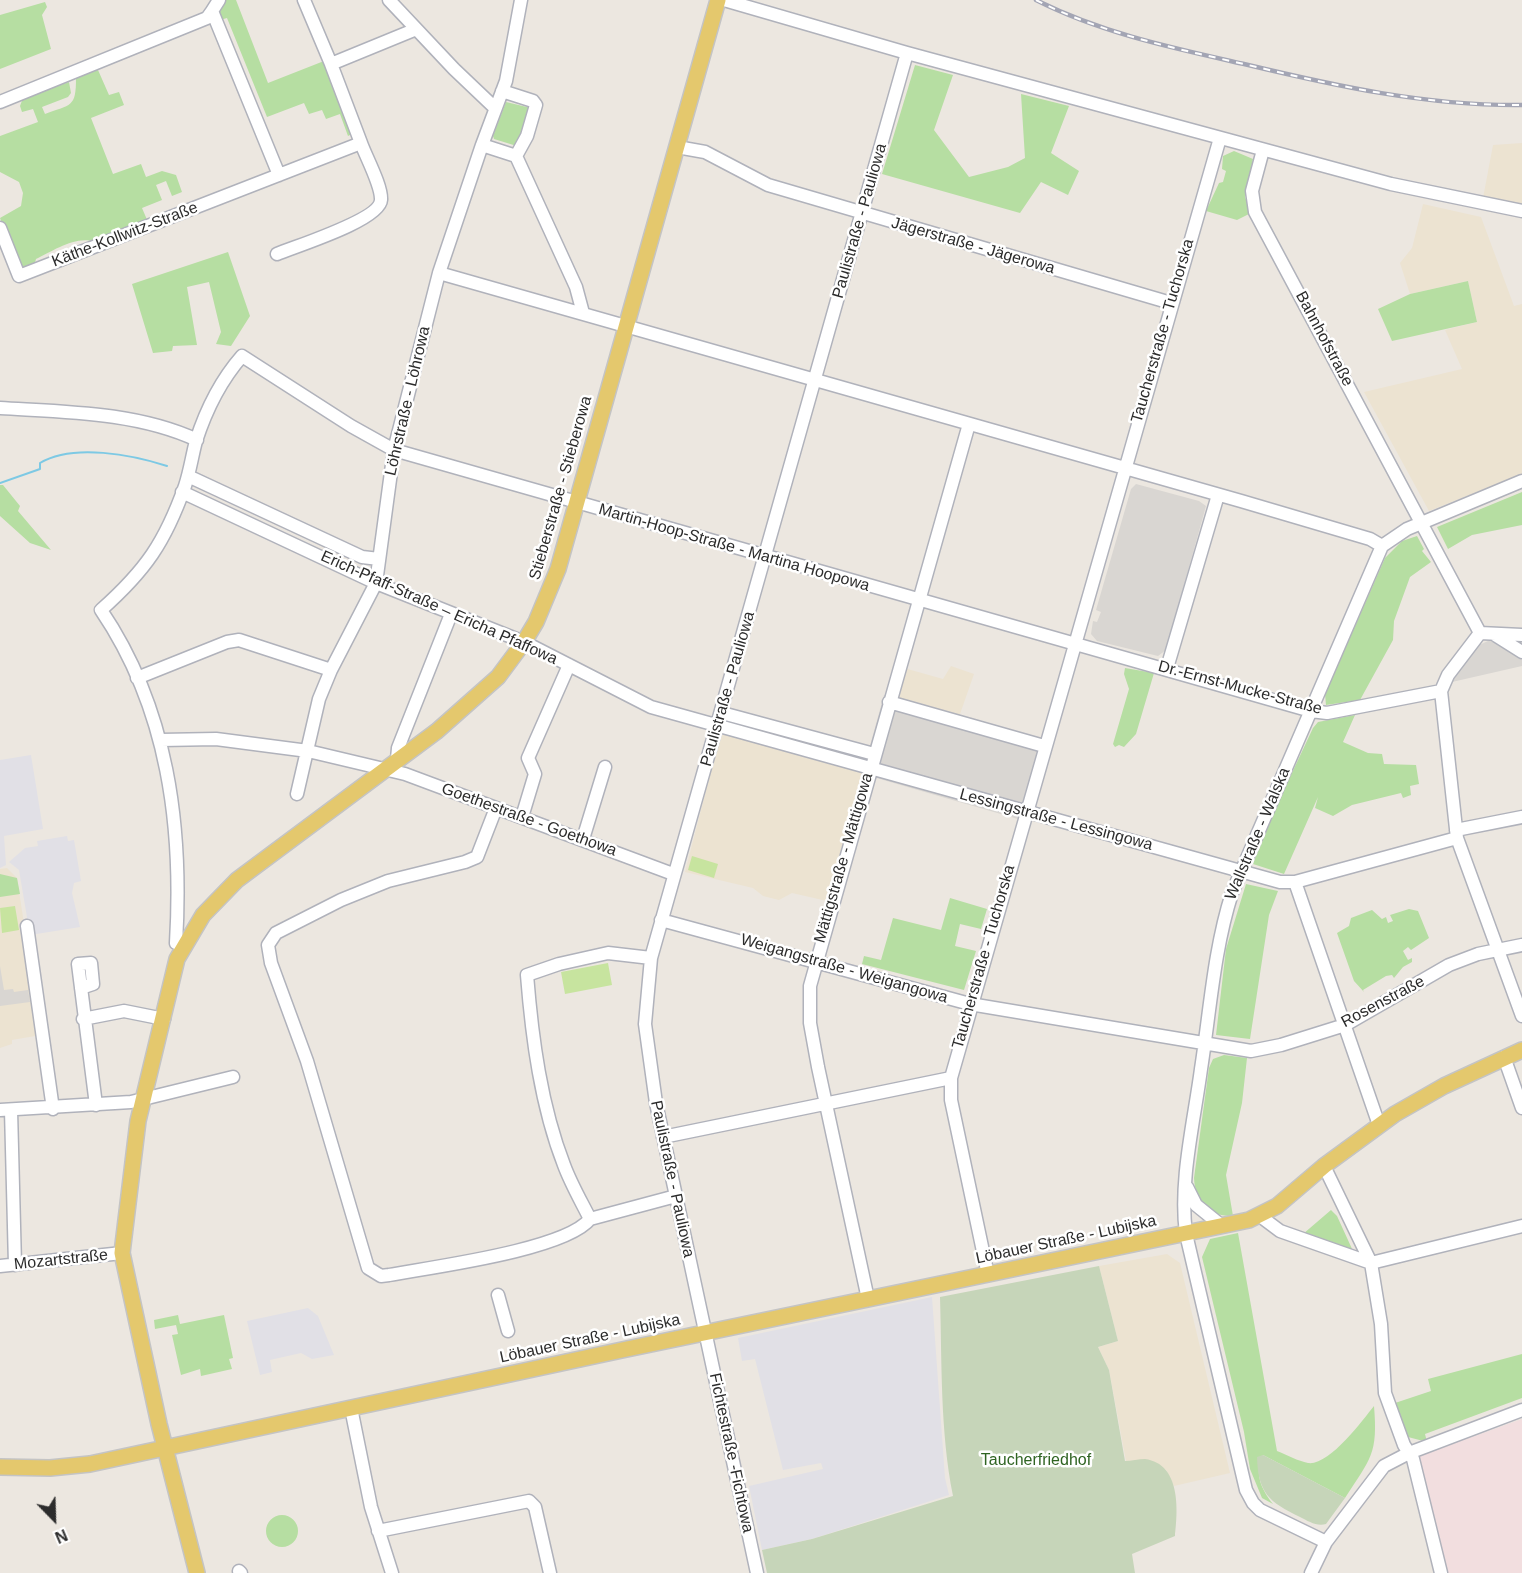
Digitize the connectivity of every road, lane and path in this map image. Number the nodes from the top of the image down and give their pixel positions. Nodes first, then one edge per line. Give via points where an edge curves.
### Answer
1 (219, 0) edge
2 (304, 0) edge
3 (388, 0) edge
4 (521, 0) edge
5 (718, 0) edge
6 (724, 0) edge
7 (212, 11) junction
8 (414, 30) junction
9 (907, 53) junction
10 (332, 64) junction
11 (502, 91) junction
12 (0, 102) edge
13 (495, 108) junction
14 (1220, 138) junction
15 (361, 143) junction
16 (482, 145) junction
17 (678, 147) junction
18 (1263, 150) junction
19 (516, 156) junction
20 (279, 175) junction
21 (1522, 211) edge
22 (862, 213) junction
23 (0, 228) edge
24 (277, 254) dead end
25 (439, 273) junction
26 (1171, 303) junction
27 (583, 313) junction
28 (627, 326) junction
29 (814, 380) junction
30 (0, 408) edge
31 (969, 424) junction
32 (197, 440) junction
33 (394, 450) junction
34 (1124, 468) junction
35 (188, 476) junction
36 (1522, 481) edge
37 (182, 492) junction
38 (1218, 495) junction
39 (578, 502) junction
40 (1420, 523) junction
41 (1383, 546) junction
42 (765, 556) junction
43 (379, 559) junction
44 (376, 583) junction
45 (918, 601) junction
46 (451, 615) junction
47 (1486, 633) junction
48 (1522, 635) edge
49 (524, 642) junction
50 (1075, 643) junction
51 (1522, 651) edge
52 (569, 665) junction
53 (1167, 668) junction
54 (331, 670) junction
55 (137, 678) junction
56 (1441, 691) junction
57 (890, 702) junction
58 (1311, 711) junction
59 (722, 713) junction
60 (719, 726) junction
61 (161, 740) junction
62 (1044, 746) junction
63 (308, 751) junction
64 (874, 753) junction
65 (397, 759) junction
66 (605, 767) dead end
67 (870, 769) junction
68 (383, 770) junction
69 (297, 794) dead end
70 (496, 808) junction
71 (1026, 810) junction
72 (522, 817) junction
73 (1522, 817) edge
74 (1457, 834) junction
75 (584, 839) junction
76 (1242, 871) junction
77 (674, 874) junction
78 (1295, 882) junction
79 (661, 920) junction
80 (27, 926) dead end
81 (1522, 945) edge
82 (183, 946) junction
83 (1497, 949) junction
84 (651, 958) junction
85 (814, 962) junction
86 (81, 988) dead end
87 (970, 1004) junction
88 (1522, 1016) edge
89 (83, 1019) junction
90 (164, 1019) junction
91 (1346, 1025) junction
92 (1205, 1043) junction
93 (1522, 1050) edge
94 (1504, 1057) junction
95 (233, 1077) dead end
96 (951, 1078) junction
97 (143, 1099) junction
98 (826, 1104) junction
99 (96, 1105) junction
100 (1522, 1108) edge
101 (53, 1109) junction
102 (6, 1110) edge
103 (1379, 1125) junction
104 (663, 1137) junction
105 (1320, 1169) junction
106 (1186, 1183) junction
107 (676, 1197) junction
108 (1260, 1216) junction
109 (590, 1219) junction
110 (1222, 1226) junction
111 (1522, 1226) edge
112 (1186, 1234) junction
113 (122, 1253) junction
114 (1371, 1263) junction
115 (15, 1265) junction
116 (0, 1266) edge
117 (988, 1275) junction
118 (498, 1295) dead end
119 (868, 1299) junction
120 (508, 1331) dead end
121 (705, 1332) junction
122 (351, 1408) junction
123 (1522, 1410) edge
124 (165, 1448) junction
125 (1409, 1453) junction
126 (0, 1467) edge
127 (378, 1531) junction
128 (1326, 1542) junction
129 (197, 1573) edge
130 (392, 1573) edge
131 (550, 1573) edge
132 (757, 1573) edge
133 (1311, 1573) edge
134 (1441, 1573) edge

1 - 7 street
2 - 10 street
3 - 8 street
4 - 11 street, Löhrstraße - Löhrowa via 512,61
5 - 17 main road, Stieberstraße - Stieberowa
6 - 9 street
7 - 12 street via 207,18
7 - 20 street
8 - 10 street
8 - 13 street
9 - 14 street
9 - 22 street, Paulistraße - Pauliowa
10 - 15 street
11 - 13 street, Löhrstraße - Löhrowa
11 - 19 street via 536,105
13 - 16 street, Löhrstraße - Löhrowa
14 - 18 street
14 - 26 street, Taucherstraße - Tuchorska
15 - 20 street, Käthe-Kollwitz-Straße
15 - 24 street via 380,191 378,207 359,221
16 - 19 street
16 - 25 street, Löhrstraße - Löhrowa
17 - 22 street, Jägerstraße - Jägerowa via 705,153 768,185
17 - 28 main road, Stieberstraße - Stieberowa
18 - 21 street via 1431,195
18 - 40 street, Bahnhofstraße via 1252,191 1253,207
19 - 27 street via 576,287
20 - 23 street, Käthe-Kollwitz-Straße via 19,276
22 - 26 street, Jägerstraße - Jägerowa
22 - 29 street, Paulistraße - Pauliowa
25 - 27 street
25 - 33 street, Löhrstraße - Löhrowa
26 - 34 street, Taucherstraße - Tuchorska
27 - 28 street
28 - 29 street
28 - 39 main road, Stieberstraße - Stieberowa
29 - 31 street
29 - 42 street, Paulistraße - Pauliowa
30 - 32 street via 121,418 178,431
31 - 34 street
31 - 45 street, Mättigstraße - Mättigowa
32 - 33 street, Martin-Hoop-Straße - Martina Hoopowa via 220,385 242,356
32 - 35 street
33 - 39 street, Martin-Hoop-Straße - Martina Hoopowa
33 - 43 street, Löhrstraße - Löhrowa
34 - 38 street
34 - 50 street, Taucherstraße - Tuchorska
35 - 37 street
35 - 43 street, Erich-Pfaff-Straße – Ericha Pfaffowa via 362,557
36 - 40 street
37 - 44 street, Erich-Pfaff-Straße – Ericha Pfaffowa
37 - 55 street via 154,554 129,585 101,610 122,643
38 - 41 street
38 - 53 street
39 - 42 street, Martin-Hoop-Straße - Martina Hoopowa
39 - 49 main road, Stieberstraße - Stieberowa via 551,589
40 - 41 street
40 - 47 street, Bahnhofstraße
41 - 58 street, Wallstraße - Walska
42 - 45 street, Martin-Hoop-Straße - Martina Hoopowa
42 - 59 street, Paulistraße - Pauliowa
43 - 44 street, Löhrstraße - Löhrowa
44 - 46 street, Erich-Pfaff-Straße – Ericha Pfaffowa
44 - 54 street, Löhrstraße - Löhrowa
45 - 50 street, Martin-Hoop-Straße - Martina Hoopowa
45 - 57 street, Mättigstraße - Mättigowa
46 - 49 street, Erich-Pfaff-Straße – Ericha Pfaffowa
46 - 65 street
47 - 48 street
47 - 51 street
47 - 56 street via 1448,675
49 - 52 street, Erich-Pfaff-Straße – Ericha Pfaffowa
49 - 65 main road, Stieberstraße - Stieberowa via 498,677 462,711
50 - 53 street, Dr.-Ernst-Mucke-Straße
50 - 62 street, Taucherstraße - Tuchorska
52 - 60 street, Erich-Pfaff-Straße – Ericha Pfaffowa via 651,707
52 - 72 street via 528,758 535,774
53 - 58 street, Dr.-Ernst-Mucke-Straße
54 - 55 street via 239,640
54 - 63 street, Löhrstraße - Löhrowa via 319,699
55 - 61 street
56 - 58 street, Dr.-Ernst-Mucke-Straße via 1327,713
56 - 74 street
57 - 62 street
57 - 64 street, Mättigstraße - Mättigowa
58 - 76 street, Wallstraße - Walska
59 - 60 street, Paulistraße - Pauliowa
59 - 64 street
60 - 67 street, Erich-Pfaff-Straße – Ericha Pfaffowa
60 - 77 street, Paulistraße - Pauliowa
61 - 63 street, Goethestraße - Goethowa via 216,739
61 - 82 street via 178,853 176,943
62 - 71 street, Taucherstraße - Tuchorska
63 - 68 street, Goethestraße - Goethowa
63 - 69 street, Löhrstraße - Löhrowa
64 - 67 street, Mättigstraße - Mättigowa
65 - 68 main road, Stieberstraße - Stieberowa
66 - 75 street
67 - 71 street, Lessingstraße - Lessingowa
67 - 85 street, Mättigstraße - Mättigowa
68 - 70 street, Goethestraße - Goethowa via 405,774
68 - 82 main road, Stieberstraße - Stieberowa via 237,880 203,915
70 - 72 street, Goethestraße - Goethowa
70 - 109 street via 477,857 388,881 341,900 276,933 268,950 308,1061 368,1268 381,1276 519,1250 568,1233
71 - 76 street, Lessingstraße - Lessingowa
71 - 87 street, Taucherstraße - Tuchorska
72 - 75 street, Goethestraße - Goethowa
73 - 74 street
74 - 78 street
74 - 83 street
75 - 77 street, Goethestraße - Goethowa
76 - 78 street, Lessingstraße - Lessingowa via 1280,882
76 - 92 street, Wallstraße - Walska via 1224,916
77 - 79 street, Paulistraße - Pauliowa
78 - 91 street
79 - 84 street, Paulistraße - Pauliowa
79 - 85 street, Weigangstraße - Weigangowa
80 - 101 street
81 - 83 street, Rosenstraße
82 - 90 main road, Stieberstraße - Stieberowa
83 - 88 street
83 - 91 street, Rosenstraße via 1449,964
84 - 104 street, Paulistraße - Pauliowa via 645,1024 648,1062
84 - 109 street via 591,955 527,975 533,1033 552,1130 564,1166
85 - 87 street, Weigangstraße - Weigangowa
85 - 98 street, Mättigstraße - Mättigowa via 808,1012
86 - 89 street
87 - 92 street, Weigangstraße - Weigangowa
87 - 96 street, Taucherstraße - Tuchorska
89 - 90 street via 124,1011
89 - 99 street
90 - 97 main road, Stieberstraße - Stieberowa
91 - 92 street, Rosenstraße via 1251,1051
91 - 103 street
92 - 106 street, Wallstraße - Walska
93 - 94 main road, Löbauer Straße - Lubijska
94 - 100 street
94 - 103 main road, Löbauer Straße - Lubijska via 1444,1086
95 - 97 street
96 - 98 street
96 - 117 street, Taucherstraße - Tuchorska via 951,1100
97 - 99 street
97 - 113 main road, Stieberstraße - Stieberowa
98 - 104 street
98 - 119 street, Mättigstraße - Mättigowa
99 - 101 street
101 - 102 street
102 - 115 street
103 - 105 main road, Löbauer Straße - Lubijska
104 - 107 street, Paulistraße - Pauliowa
105 - 108 main road, Löbauer Straße - Lubijska
105 - 114 street
106 - 110 street via 1196,1205
106 - 112 street, Wallstraße - Walska
107 - 109 street
107 - 121 street, Paulistraße - Pauliowa
108 - 110 main road, Löbauer Straße - Lubijska
108 - 114 street via 1280,1231
110 - 112 main road, Löbauer Straße - Lubijska
111 - 114 street
112 - 117 main road, Löbauer Straße - Lubijska
112 - 128 street, Wallstraße - Walska via 1246,1490 1260,1510
113 - 115 street, Mozartstraße
113 - 124 main road, Stieberstraße - Stieberowa
114 - 125 street via 1381,1324 1385,1393
115 - 116 street, Mozartstraße
117 - 119 main road, Löbauer Straße - Lubijska
118 - 120 street
119 - 121 main road, Löbauer Straße - Lubijska
121 - 122 main road, Löbauer Straße - Lubijska
121 - 132 street, Fichtestraße -Fichtowa
122 - 124 main road, Löbauer Straße - Lubijska
122 - 127 street
123 - 125 street
124 - 126 main road, Löbauer Straße - Lubijska via 90,1464
124 - 129 main road, Stieberstraße - Stieberowa
125 - 128 street via 1384,1466
125 - 134 street
127 - 130 street
127 - 131 street via 529,1501 536,1507
128 - 133 street

